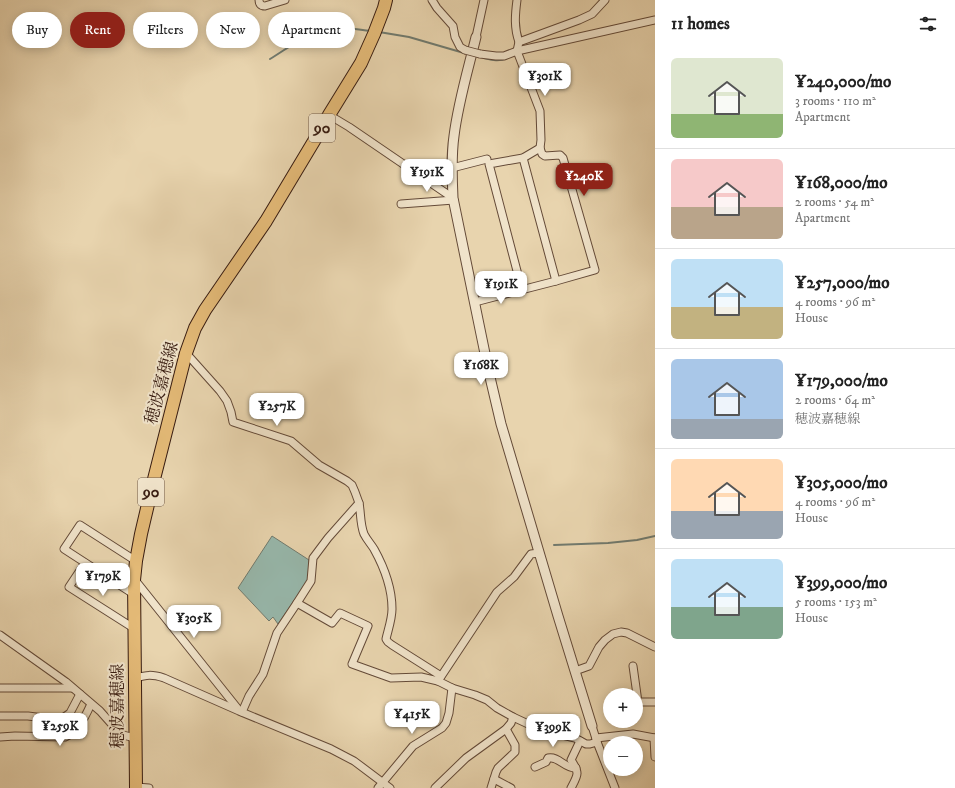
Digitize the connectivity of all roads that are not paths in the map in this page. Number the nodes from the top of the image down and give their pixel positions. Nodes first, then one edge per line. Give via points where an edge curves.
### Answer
1 (259, 0) edge
2 (285, 0) edge
3 (386, 0) edge
4 (432, 0) edge
5 (484, 0) edge
6 (517, 0) edge
7 (605, 0) edge
8 (655, 20) edge
9 (476, 37) joint
10 (520, 42) junction
11 (517, 51) junction
12 (329, 115) junction
13 (540, 148) junction
14 (523, 158) junction
15 (487, 159) dead end
16 (452, 168) junction
17 (454, 199) junction
18 (401, 204) dead end
19 (556, 282) junction
20 (522, 290) junction
21 (475, 302) junction
22 (186, 353) junction
23 (359, 503) junction
24 (539, 553) junction
25 (136, 561) junction
26 (85, 562) junction
27 (134, 580) junction
28 (134, 595) junction
29 (297, 603) junction
30 (135, 629) junction
31 (0, 635) edge
32 (655, 647) edge
33 (633, 666) dead end
34 (575, 671) junction
35 (135, 678) junction
36 (440, 678) junction
37 (0, 688) edge
38 (72, 688) junction
39 (452, 688) junction
40 (80, 694) junction
41 (655, 702) edge
42 (91, 704) junction
43 (241, 712) junction
44 (0, 716) edge
45 (513, 717) junction
46 (592, 726) joint
47 (506, 729) junction
48 (0, 737) edge
49 (135, 738) junction
50 (654, 738) edge
51 (597, 740) junction
52 (580, 741) junction
53 (655, 757) edge
54 (535, 767) dead end
55 (576, 768) junction
56 (494, 779) junction
57 (380, 785) edge
58 (575, 787) edge
59 (136, 788) edge
60 (148, 788) edge
61 (390, 788) edge
62 (435, 788) edge
63 (492, 788) edge
64 (511, 788) edge
65 (616, 788) edge

1 - 2 street via 261,5 265,6
3 - 12 main road, 穂波嘉穂線 / 90 via 361,64
4 - 11 street, bridge via 453,26 455,37 465,50 496,56
5 - 9 street
6 - 10 street via 515,18
7 - 10 street via 592,14
8 - 11 street
9 - 16 street via 458,112
10 - 11 street
11 - 13 street via 540,110
12 - 17 street
12 - 22 main road, 穂波嘉穂線 / 90 via 266,221 205,310
13 - 14 street
13 - 19 street via 545,156 560,155 563,158 594,270
14 - 19 street
14 - 20 street via 489,164
15 - 16 street
16 - 17 street
17 - 18 street
17 - 21 street
19 - 20 street
20 - 21 street
21 - 24 street via 501,424
22 - 23 street via 227,401 234,422 290,441 319,465 352,485
22 - 25 main road, 穂波嘉穂線 / 90
23 - 29 street via 313,558 311,581
23 - 36 street via 361,525 367,541 385,571 390,592 392,609 386,639
24 - 34 street
24 - 36 street via 531,554 514,577 497,592
25 - 26 street via 80,525 64,549
25 - 27 main road, 穂波嘉穂線 / 90
26 - 28 street
26 - 30 street via 69,587
27 - 28 main road, 穂波嘉穂線 / 90
27 - 43 street
28 - 30 main road, 穂波嘉穂線 / 90
29 - 36 street via 332,622 340,613 368,626 352,664 391,678
29 - 43 street via 277,633 262,674
30 - 35 main road, 穂波嘉穂線 / 90
31 - 38 street
32 - 34 street via 628,633 613,634 599,647 589,666
33 - 41 street via 638,702
34 - 46 street
35 - 43 street via 156,676
35 - 49 main road, 穂波嘉穂線 / 90
36 - 39 street
37 - 38 street
38 - 40 street
39 - 45 street via 487,700
39 - 57 street via 446,723 413,746
40 - 42 street
40 - 44 street via 70,713 60,720
42 - 48 street via 82,723 65,737
42 - 49 street via 123,735
43 - 57 street via 331,748 354,761
45 - 47 street
45 - 52 street via 541,730
46 - 51 street
47 - 56 street via 515,745 515,752 498,768
47 - 62 street via 466,758
49 - 59 main road, 穂波嘉穂線 / 90
50 - 51 street via 633,734
50 - 53 street
51 - 52 street via 590,744
51 - 65 street
52 - 55 street via 571,760
54 - 55 street via 550,758 572,769
55 - 58 street via 578,775
56 - 63 street
56 - 64 street
57 - 61 street
59 - 60 street

